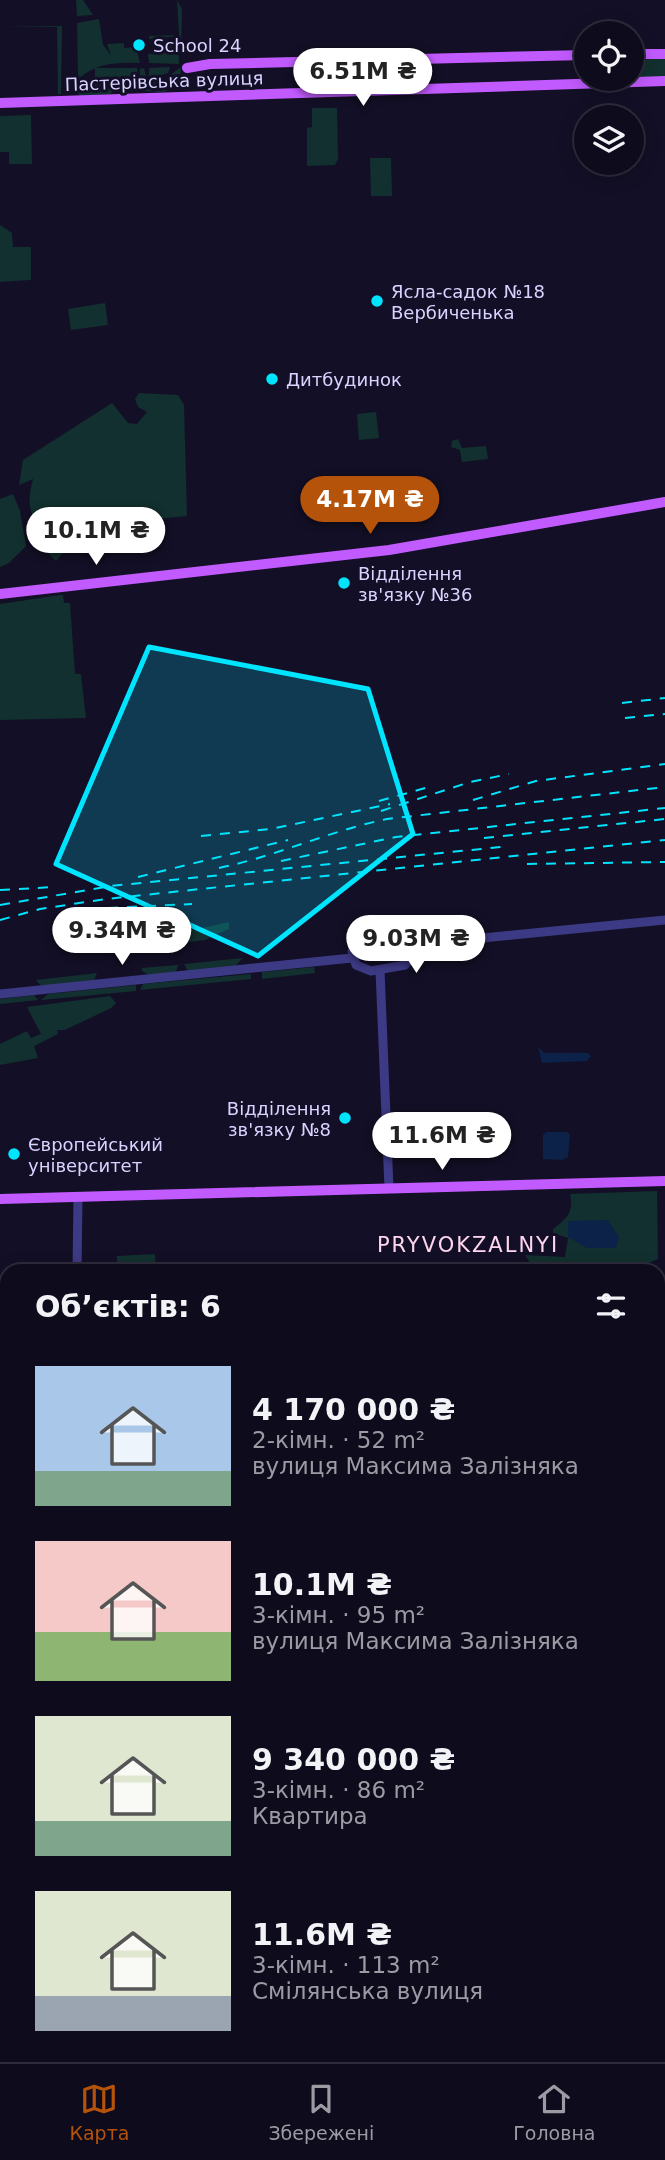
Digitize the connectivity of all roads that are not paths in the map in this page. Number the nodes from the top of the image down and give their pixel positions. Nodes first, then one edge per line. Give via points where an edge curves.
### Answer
1 (644, 54) edge
2 (665, 54) edge
3 (574, 55) edge
4 (187, 68) dead end
5 (644, 81) edge
6 (665, 81) edge
7 (574, 82) edge
8 (0, 103) edge
9 (665, 502) edge
10 (0, 594) edge
11 (665, 920) edge
12 (412, 945) junction
13 (352, 958) junction
14 (380, 970) junction
15 (0, 994) edge
16 (665, 1181) edge
17 (389, 1188) junction
18 (78, 1197) junction
19 (0, 1199) edge
20 (77, 1264) edge

1 - 2 main road
3 - 4 main road, Пастерівська вулиця
5 - 6 main road, Пастерівська вулиця
7 - 8 main road, Пастерівська вулиця
9 - 10 main road via 389,550
11 - 12 street
12 - 13 street via 397,932 367,935 354,943
12 - 14 street via 412,956 405,965
13 - 14 street via 363,970
13 - 15 street
14 - 17 street
16 - 17 main road
17 - 18 main road
18 - 19 main road
18 - 20 street

